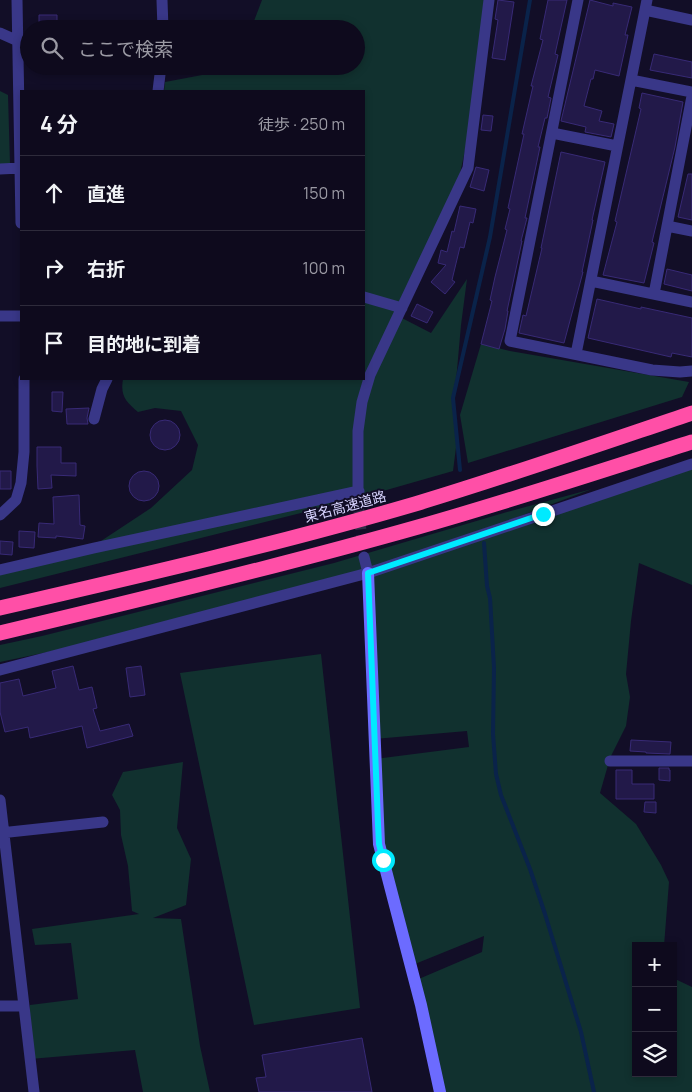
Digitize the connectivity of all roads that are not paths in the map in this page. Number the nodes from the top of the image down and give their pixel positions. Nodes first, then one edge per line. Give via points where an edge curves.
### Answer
1 (17, 0) edge
2 (162, 0) edge
3 (490, 0) edge
4 (578, 0) edge
5 (646, 5) edge
6 (20, 20) edge
7 (163, 20) edge
8 (692, 20) edge
9 (0, 33) edge
10 (20, 40) edge
11 (22, 75) edge
12 (160, 75) edge
13 (631, 80) junction
14 (22, 90) edge
15 (158, 90) edge
16 (692, 94) edge
17 (552, 133) junction
18 (618, 146) junction
19 (680, 159) junction
20 (692, 162) edge
21 (20, 168) edge
22 (0, 169) edge
23 (667, 226) junction
24 (692, 231) edge
25 (591, 281) junction
26 (654, 294) junction
27 (365, 297) edge
28 (692, 302) edge
29 (402, 308) junction
30 (0, 316) edge
31 (20, 316) edge
32 (576, 354) junction
33 (692, 371) edge
34 (24, 380) edge
35 (106, 380) edge
36 (692, 413) edge
37 (94, 419) dead end
38 (692, 442) edge
39 (692, 464) edge
40 (0, 515) edge
41 (364, 557) tunnel mouth
42 (0, 570) edge
43 (368, 573) junction
44 (0, 608) edge
45 (0, 633) edge
46 (0, 670) edge
47 (610, 761) dead end
48 (692, 761) edge
49 (0, 800) edge
50 (103, 822) dead end
51 (2, 833) edge
52 (0, 1006) edge
53 (24, 1006) junction
54 (34, 1092) edge
55 (440, 1092) edge

1 - 6 street
2 - 7 street
3 - 29 street via 468,168
4 - 17 street
5 - 8 street
5 - 13 street
9 - 10 street
11 - 14 street
12 - 15 street
13 - 16 street
13 - 18 street
16 - 19 street
17 - 18 street
17 - 32 street via 510,341
18 - 25 street
19 - 20 street
19 - 23 street
21 - 22 street
23 - 24 street
23 - 26 street
25 - 26 street
25 - 32 street
26 - 28 street
27 - 29 street
29 - 42 street via 370,375 362,402 358,431 359,496 94,548
30 - 31 street
32 - 33 street via 652,370
34 - 40 street via 21,483 16,500
35 - 37 street
36 - 44 highway, 東名高速道路 via 413,505 228,555
38 - 45 highway via 418,527 234,577
39 - 43 street
41 - 43 street
43 - 46 street
43 - 55 street via 379,844
47 - 48 street
49 - 51 street
50 - 51 street
51 - 53 street
52 - 53 street
53 - 54 street

